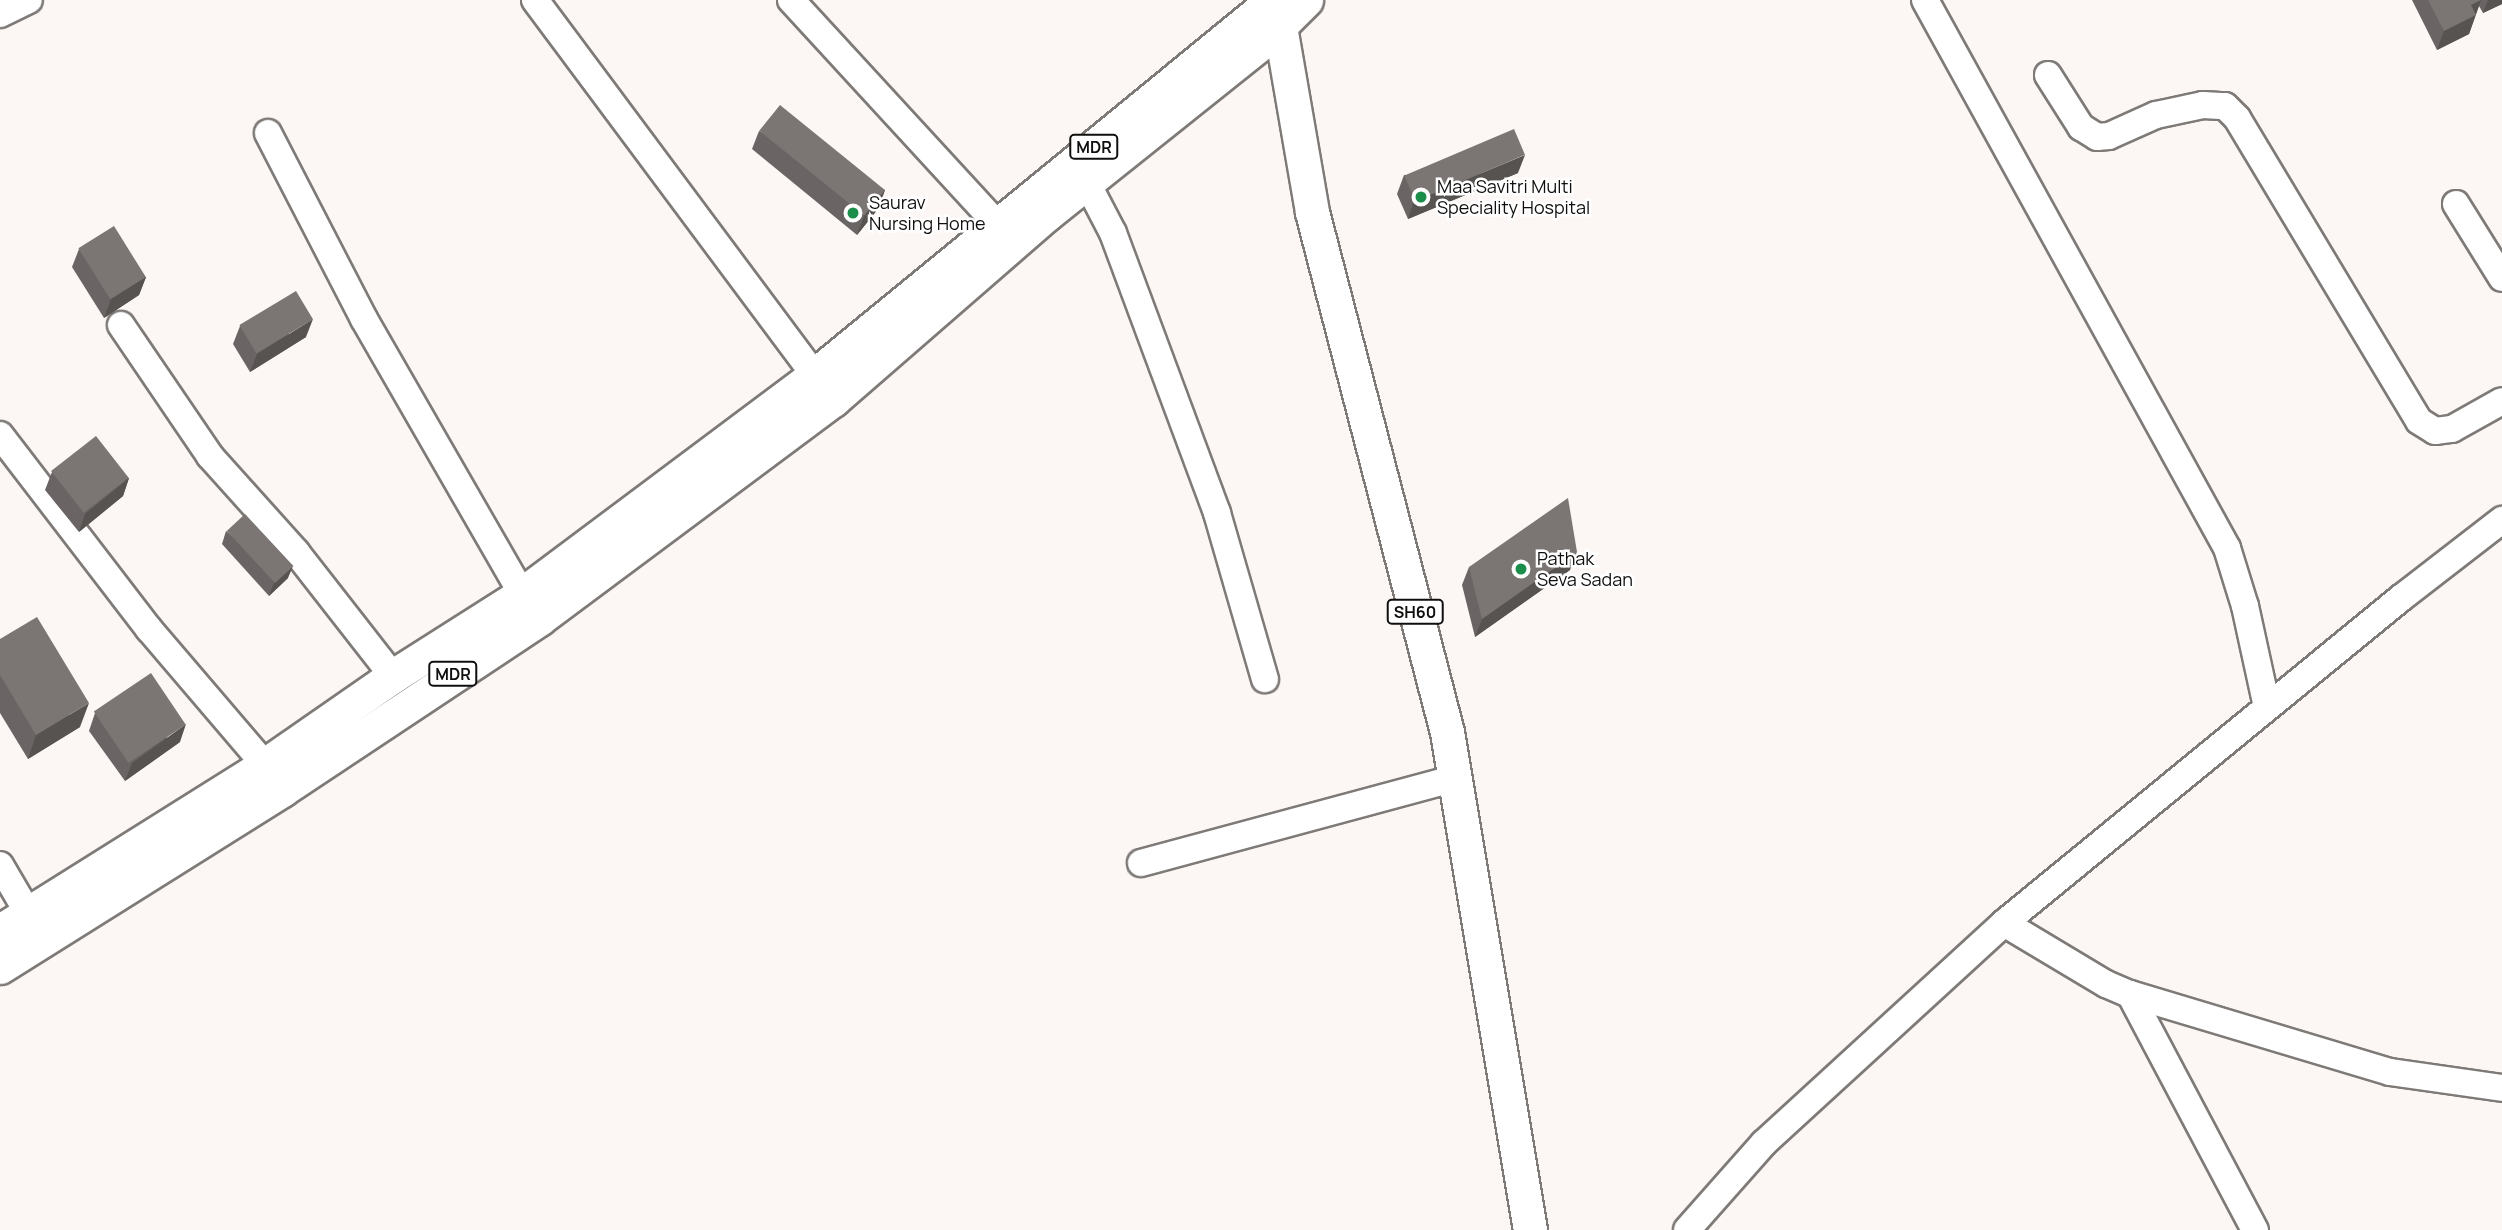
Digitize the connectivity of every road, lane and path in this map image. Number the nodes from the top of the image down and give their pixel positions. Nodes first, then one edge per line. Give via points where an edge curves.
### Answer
1 (29, 0) edge
2 (535, 0) edge
3 (791, 0) edge
4 (1306, 0) edge
5 (1926, 0) edge
6 (1276, 8) edge
7 (0, 14) edge
8 (2048, 75) dead end
9 (268, 132) dead end
10 (1087, 183) junction
11 (2456, 204) dead end
12 (997, 224) junction
13 (2502, 278) edge
14 (923, 304) junction
15 (121, 325) dead end
16 (824, 388) junction
17 (2502, 401) edge
18 (0, 435) edge
19 (2502, 520) edge
20 (522, 594) junction
21 (393, 676) junction
22 (1265, 679) dead end
23 (2267, 707) junction
24 (265, 765) junction
25 (1455, 778) junction
26 (1141, 863) dead end
27 (0, 865) edge
28 (28, 913) junction
29 (2004, 923) junction
30 (0, 931) edge
31 (0, 967) edge
32 (2130, 995) junction
33 (2502, 1088) edge
34 (1530, 1230) edge
35 (1688, 1230) edge
36 (2255, 1230) edge

1 - 7 street
2 - 16 street
3 - 12 street
4 - 6 main road, MDR
5 - 23 street via 2227,548
6 - 10 main road, MDR
6 - 12 main road, MDR
6 - 25 main road, SH60 via 1312,212 1447,732
8 - 17 street via 2081,127 2097,137 2156,115 2203,105 2225,106 2237,118 2419,421 2434,431 2452,429
9 - 20 street via 364,319
10 - 14 main road, MDR
10 - 22 street via 1113,233 1217,513
11 - 13 street
12 - 14 main road, MDR
14 - 16 main road, MDR
15 - 21 street via 210,456 296,552
16 - 20 main road, MDR
16 - 31 main road, MDR via 539,619 282,790
18 - 24 street via 149,629
19 - 23 street
20 - 21 main road, MDR
21 - 24 main road, MDR
23 - 29 street
24 - 28 main road, MDR
25 - 26 street
25 - 34 main road, SH60
27 - 28 street
28 - 30 main road, MDR
29 - 32 street
29 - 35 street via 1764,1143
32 - 33 street via 2389,1072
32 - 36 street

